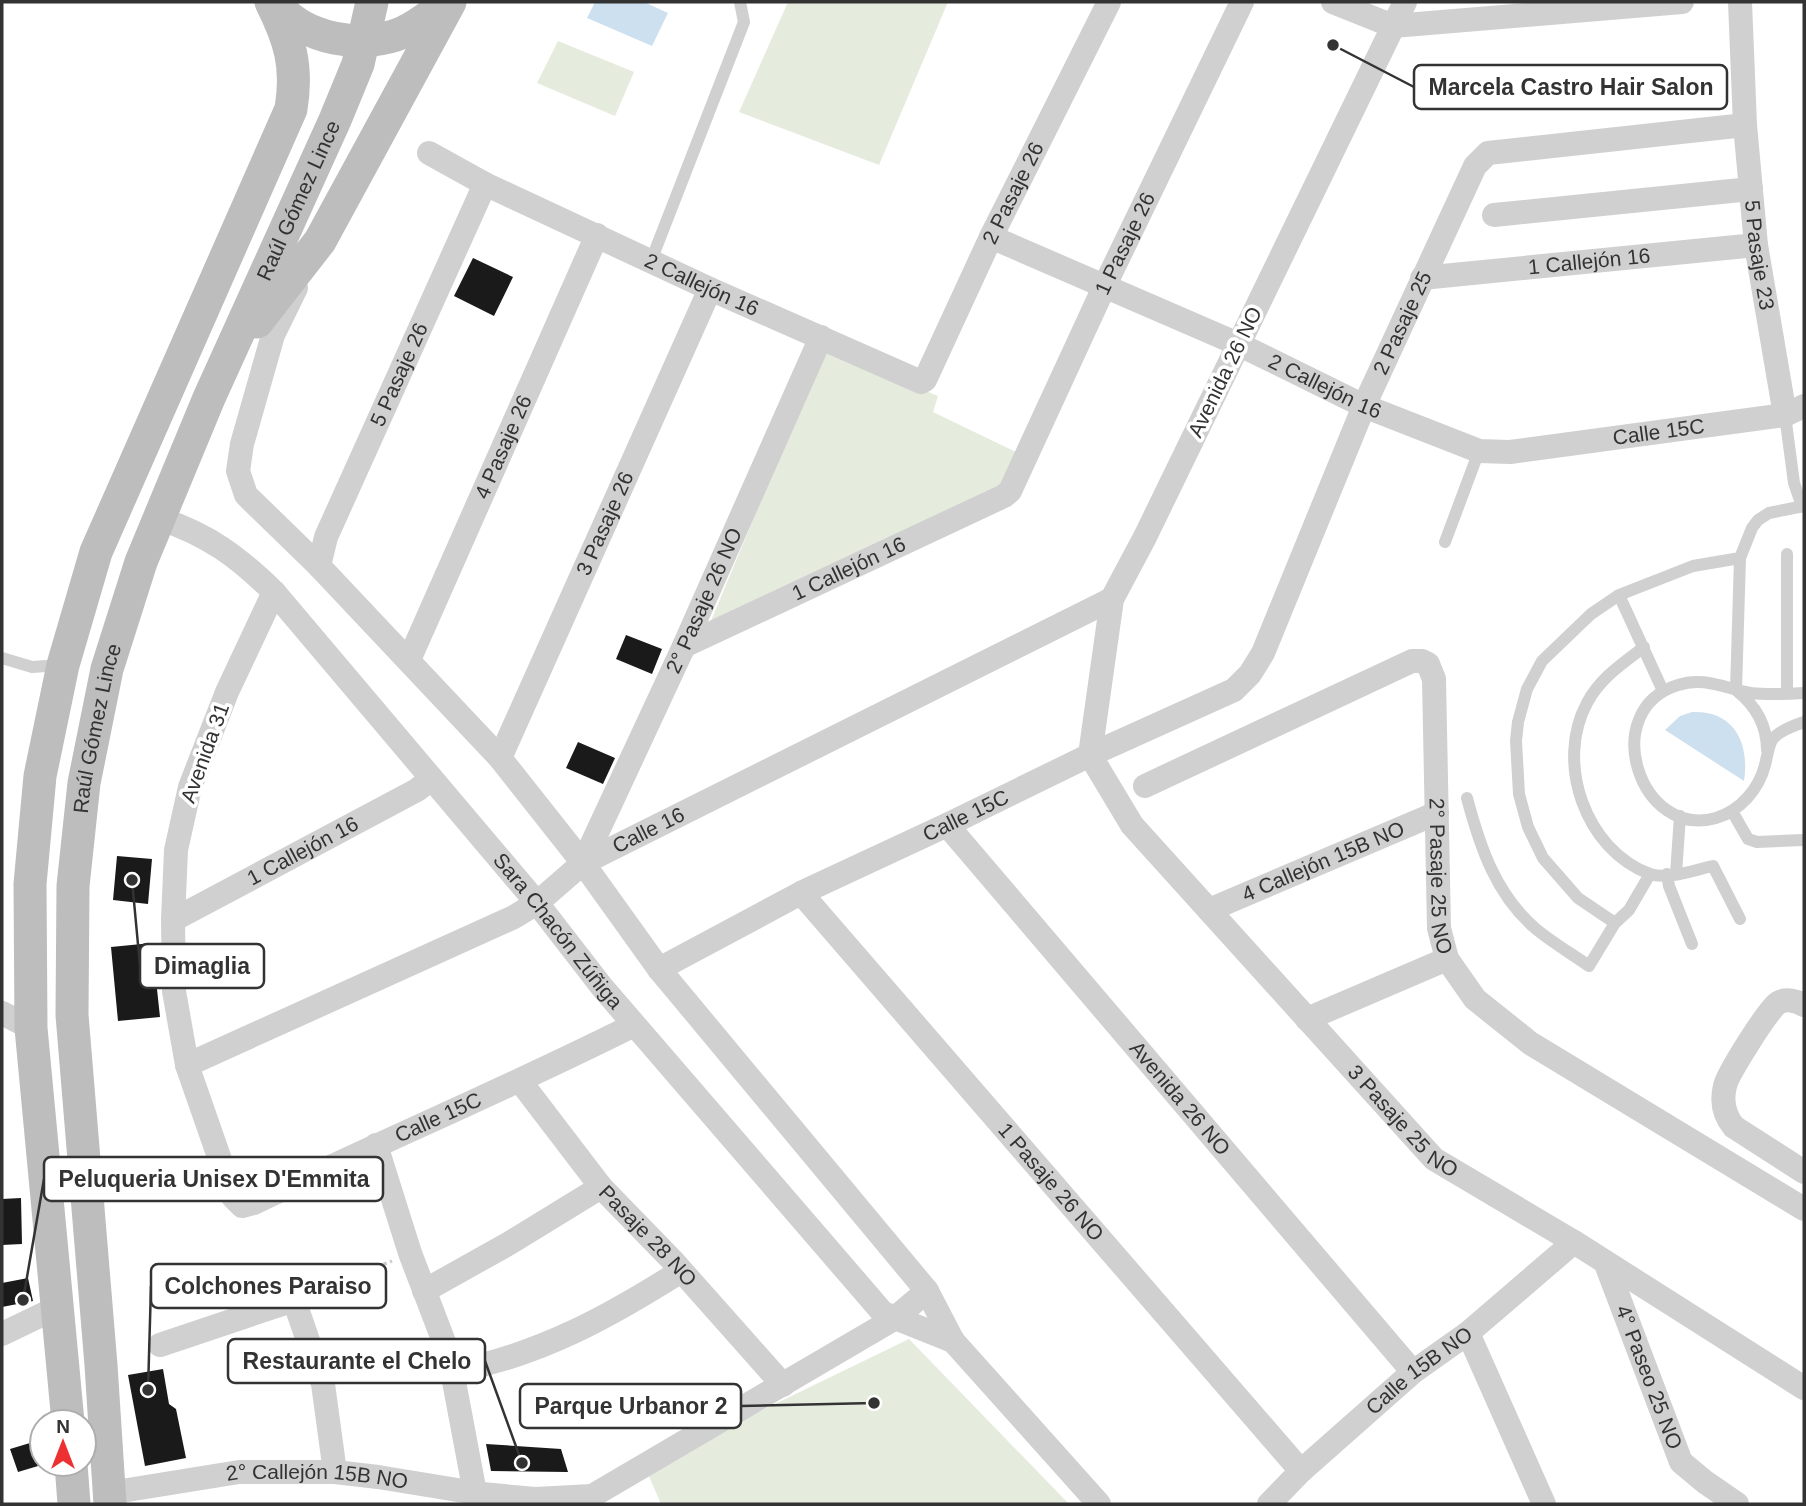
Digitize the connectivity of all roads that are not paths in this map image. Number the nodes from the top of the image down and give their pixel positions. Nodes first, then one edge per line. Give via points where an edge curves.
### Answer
1 (272, 2) edge
2 (450, 2) edge
3 (740, 2) edge
4 (1109, 2) edge
5 (1242, 2) edge
6 (1333, 2) edge
7 (1405, 2) edge
8 (1682, 2) edge
9 (1740, 2) edge
10 (369, 5) edge
11 (1393, 26) junction
12 (1745, 125) junction
13 (429, 153) dead end
14 (485, 184) junction
15 (1751, 189) junction
16 (1494, 215) dead end
17 (597, 236) junction
18 (991, 237) junction
19 (320, 241) junction
20 (1756, 245) junction
21 (651, 261) junction
22 (1422, 278) junction
23 (1105, 285) junction
24 (710, 289) junction
25 (821, 337) junction
26 (1238, 344) junction
27 (918, 382) joint
28 (209, 398) junction
29 (1364, 406) junction
30 (1795, 410) edge
31 (1479, 451) junction
32 (1510, 452) joint
33 (1012, 488) joint
34 (1803, 506) edge
35 (161, 519) junction
36 (1445, 542) dead end
37 (1787, 554) dead end
38 (1740, 558) junction
39 (319, 566) junction
40 (274, 592) junction
41 (1619, 595) junction
42 (1112, 599) junction
43 (684, 646) junction
44 (1643, 647) junction
45 (1263, 653) joint
46 (2, 658) edge
47 (409, 660) junction
48 (63, 665) junction
49 (1736, 690) junction
50 (1663, 691) junction
51 (1804, 693) edge
52 (1787, 694) junction
53 (1804, 722) edge
54 (1768, 754) junction
55 (1090, 755) junction
56 (500, 758) junction
57 (431, 779) junction
58 (1145, 786) dead end
59 (1467, 798) dead end
60 (1732, 811) junction
61 (1437, 813) junction
62 (1680, 816) junction
63 (947, 825) junction
64 (1804, 840) edge
65 (583, 863) junction
66 (1650, 874) junction
67 (1672, 874) junction
68 (801, 893) junction
69 (537, 903) junction
70 (1209, 909) junction
71 (1740, 919) dead end
72 (173, 920) junction
73 (1615, 923) junction
74 (1692, 944) dead end
75 (1447, 959) junction
76 (659, 969) junction
77 (1804, 1005) edge
78 (2, 1013) edge
79 (1307, 1019) junction
80 (634, 1025) junction
81 (31, 1028) junction
82 (187, 1065) junction
83 (520, 1081) junction
84 (376, 1144) junction
85 (1804, 1172) edge
86 (601, 1187) junction
87 (242, 1206) joint
88 (1804, 1209) edge
89 (1574, 1242) junction
90 (1606, 1264) junction
91 (681, 1271) junction
92 (927, 1291) junction
93 (424, 1292) junction
94 (58, 1307) junction
95 (894, 1319) junction
96 (1468, 1333) junction
97 (2, 1334) edge
98 (953, 1341) junction
99 (160, 1345) dead end
100 (1413, 1372) junction
101 (452, 1373) junction
102 (783, 1385) junction
103 (1804, 1388) edge
104 (67, 1408) edge
105 (1301, 1471) junction
106 (335, 1472) junction
107 (72, 1478) edge
108 (436, 1496) edge
109 (481, 1497) edge
110 (110, 1499) edge
111 (593, 1500) edge
112 (74, 1504) edge
113 (1099, 1504) edge
114 (1269, 1504) edge
115 (1544, 1504) edge
116 (1737, 1504) edge

1 - 2 main road via 309,30 353,40 389,37
1 - 48 main road, Raúl Gómez Lince via 292,55 291,109 96,552
2 - 19 main road
3 - 21 lane via 744,22
4 - 18 street, 2 Pasaje 26
5 - 23 street, 1 Pasaje 26
6 - 11 street
7 - 11 street, Avenida 26 NO
8 - 11 street
9 - 12 street, 5 Pasaje 23
10 - 28 main road, Raúl Gómez Lince via 358,64
11 - 26 street, Avenida 26 NO
12 - 15 street, 5 Pasaje 23
12 - 22 street, 2 Pasaje 25 via 1488,153 1475,166
13 - 14 street, 2 Callejón 16
14 - 17 street, 2 Callejón 16
14 - 39 street, 5 Pasaje 26 via 326,537
15 - 16 street
15 - 20 street, 5 Pasaje 23
17 - 21 street, 2 Callejón 16
17 - 47 street, 4 Pasaje 26
18 - 23 street, 2 Callejón 16
18 - 27 street, 2 Pasaje 26 via 925,380
19 - 28 main road via 241,344
19 - 39 street, Sara Chacón Zúñiga via 273,335 238,471 246,495
20 - 22 street, 1 Callejón 16
20 - 30 street, 5 Pasaje 23
21 - 24 street, 2 Callejón 16
22 - 29 street, 2 Pasaje 25
23 - 26 street, 2 Callejón 16
23 - 33 street, 1 Pasaje 26
24 - 25 street, 2 Callejón 16
24 - 56 street, 3 Pasaje 26
25 - 27 street, 2 Callejón 16
25 - 43 street, 2° Pasaje 26 NO
26 - 29 street, 2 Callejón 16
26 - 42 street, Avenida 26 NO
28 - 35 main road, Raúl Gómez Lince
29 - 31 street, 2 Callejón 16
29 - 45 street, 2 Pasaje 25
30 - 32 street, Calle 15C
30 - 34 lane, 5 Pasaje 23 via 1794,483
31 - 32 street, 2 Callejón 16
31 - 36 lane
33 - 43 street, 1 Callejón 16 via 1004,496
34 - 38 lane via 1758,520
35 - 40 street, Sara Chacón Zúñiga via 216,543
35 - 110 main road, Raúl Gómez Lince via 141,562 107,669 85,783 73,886 72,1015
37 - 52 lane
38 - 41 lane via 1693,566
38 - 49 lane
39 - 47 street, Sara Chacón Zúñiga
40 - 57 street, Sara Chacón Zúñiga
40 - 72 street, Avenida 31 via 227,692 190,787 176,850
41 - 44 lane
41 - 73 lane via 1591,614 1542,661 1522,703 1516,741 1519,794 1539,851 1578,898
42 - 55 street, Avenida 26 NO
42 - 65 street, Calle 16
43 - 65 street, 2° Pasaje 26 NO
44 - 50 lane
44 - 66 lane via 1594,691 1577,729 1574,758 1579,790 1595,830 1623,858
45 - 55 street, Calle 15C via 1251,674 1234,690
46 - 48 lane via 32,667
47 - 56 street, Sara Chacón Zúñiga
48 - 81 main road, Raúl Gómez Lince via 40,776 30,884
49 - 50 lane via 1697,682
49 - 52 lane
49 - 54 lane via 1751,702 1762,722
50 - 62 lane via 1639,719 1635,759 1640,779 1651,795
51 - 52 lane
53 - 54 lane via 1772,740
54 - 60 lane via 1757,784
55 - 63 street, Calle 15C
55 - 70 street, 3 Pasaje 25 NO via 1132,825
56 - 65 street, Sara Chacón Zúñiga
57 - 69 street, Sara Chacón Zúñiga
57 - 72 street, 1 Callejón 16
58 - 61 street, 2° Pasaje 25 NO via 1412,661 1422,661 1434,679
59 - 73 lane via 1490,869 1536,929 1589,966
60 - 62 lane via 1699,821
60 - 64 lane via 1748,838 1757,842
61 - 70 street, 4 Callejón 15B NO
61 - 75 street, 2° Pasaje 25 NO via 1439,928
62 - 67 lane
63 - 68 street, Calle 15C
63 - 100 street, Avenida 26 NO
65 - 69 street, Calle 16
65 - 76 street, Sara Chacón Zúñiga
66 - 67 lane
66 - 73 lane via 1629,910
67 - 71 lane via 1713,866
67 - 74 lane via 1669,886
68 - 76 street, Calle 15C
68 - 105 street, 1 Pasaje 26 NO
69 - 80 street, Sara Chacón Zúñiga
69 - 82 street, Calle 16
70 - 79 street, 3 Pasaje 25 NO
72 - 82 street, Avenida 31 via 174,991
75 - 79 street
75 - 88 street, 2° Pasaje 25 NO via 1475,999 1530,1043
76 - 92 street, Sara Chacón Zúñiga
77 - 85 street via 1788,1000 1777,1003 1765,1017 1725,1084 1723,1100 1725,1116 1734,1127
78 - 81 street
79 - 89 street, 3 Pasaje 25 NO via 1434,1160
80 - 83 street, Calle 15C
80 - 95 street, Sara Chacón Zúñiga via 883,1313
81 - 94 main road, Raúl Gómez Lince
82 - 87 street, Avenida 31 via 233,1197
83 - 84 street, Calle 15C
83 - 86 street, Pasaje 28 NO
84 - 87 street, Calle 15C
84 - 93 street
86 - 91 street, Pasaje 28 NO
86 - 93 street
89 - 90 street, 3 Pasaje 25 NO
89 - 96 street, Calle 15B NO
90 - 103 street, 3 Pasaje 25 NO
90 - 116 street, 4° Paseo 25 NO via 1681,1462
91 - 101 street via 601,1320 536,1349
91 - 102 street, Pasaje 28 NO
92 - 95 street, 2° Callejón 15B NO
92 - 98 street, Sara Chacón Zúñiga
93 - 101 street
94 - 97 street
94 - 104 main road, Raúl Gómez Lince
95 - 98 street, Sara Chacón Zúñiga
95 - 102 street, 2° Callejón 15B NO
96 - 100 street, Calle 15B NO
96 - 115 street
98 - 113 street, Sara Chacón Zúñiga
99 - 106 street via 293,1300 323,1384
100 - 105 street, Calle 15B NO
101 - 109 street
102 - 111 street, 2° Callejón 15B NO
105 - 114 street, Calle 15B NO
106 - 108 street, 2° Callejón 15B NO
106 - 110 street, 2° Callejón 15B NO via 239,1472
107 - 112 main road
108 - 109 street, 2° Callejón 15B NO
109 - 111 street, 2° Callejón 15B NO

